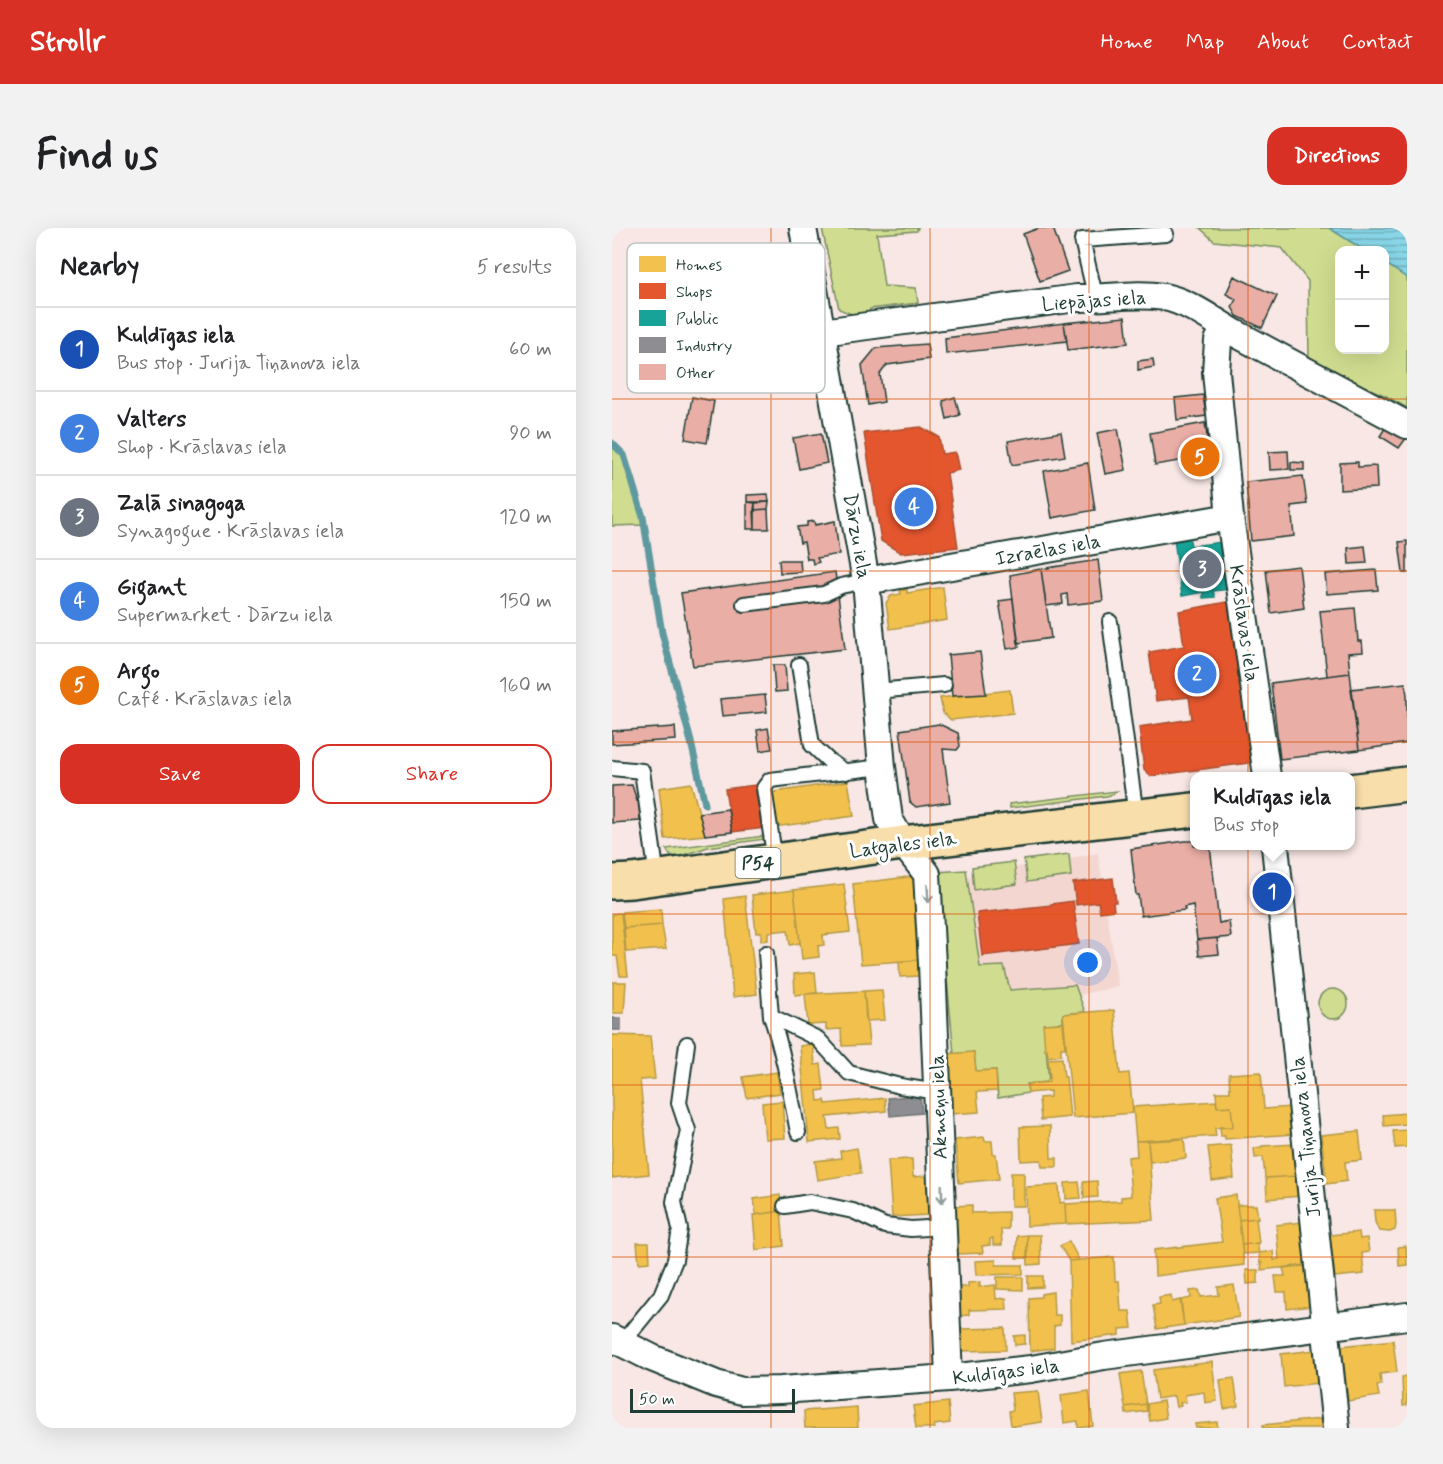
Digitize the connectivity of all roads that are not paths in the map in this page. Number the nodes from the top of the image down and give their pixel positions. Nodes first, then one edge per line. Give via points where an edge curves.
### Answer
1 (802, 228) edge
2 (1166, 234) dead end
3 (805, 243) edge
4 (1096, 298) junction
5 (1225, 327) junction
6 (825, 332) edge
7 (825, 349) edge
8 (1407, 425) edge
9 (1230, 517) junction
10 (866, 581) junction
11 (744, 604) dead end
12 (1110, 622) dead end
13 (799, 666) dead end
14 (944, 685) dead end
15 (876, 692) junction
16 (882, 767) junction
17 (612, 768) edge
18 (846, 772) junction
19 (1266, 772) edge
20 (1407, 784) edge
21 (1355, 790) edge
22 (1190, 810) edge
23 (1136, 816) junction
24 (903, 843) junction
25 (1275, 850) edge
26 (775, 861) junction
27 (657, 877) junction
28 (612, 882) edge
29 (766, 953) dead end
30 (771, 1016) junction
31 (687, 1044) dead end
32 (938, 1092) junction
33 (798, 1132) dead end
34 (784, 1206) dead end
35 (943, 1227) junction
36 (1407, 1316) edge
37 (1326, 1326) junction
38 (617, 1341) edge
39 (949, 1378) junction
40 (1336, 1428) edge

1 - 3 street, Dārzu iela
2 - 4 lane via 1083,240
4 - 5 street, Liepājas iela via 1166,297
4 - 6 street, Liepājas iela
5 - 8 street, Liepājas iela
5 - 9 street, Krāslavas iela via 1218,341 1216,372
7 - 10 street, Dārzu iela
9 - 10 street, Izraēlas iela
9 - 19 street, Krāslavas iela
10 - 11 lane via 824,594
10 - 15 street, Dārzu iela
12 - 23 lane
13 - 18 lane via 812,745
14 - 15 lane
15 - 16 street, Dārzu iela
16 - 18 lane
16 - 24 street, Dārzu iela via 889,819
17 - 27 lane via 642,771
18 - 26 lane via 770,780 764,788
20 - 21 main road
22 - 23 main road, Latgales iela / P54
23 - 24 main road, Latgales iela / P54
24 - 26 main road, Latgales iela / P54
24 -> 32 street, Akmeņu iela via 927,874
25 - 37 street, Jurija Tiņanova iela
26 - 27 main road, Latgales iela / P54
27 - 28 main road, Latgales iela / P54
29 - 30 lane
30 - 32 lane via 818,1039 849,1073
30 - 33 lane via 782,1050
31 - 38 lane via 679,1103 688,1130 674,1202 680,1229 675,1260 661,1295
32 -> 35 street, Akmeņu iela
34 - 35 lane via 810,1202 853,1212 885,1226
35 - 39 street, Akmeņu iela
36 - 37 street, Kuldīgas iela
37 - 39 street, Kuldīgas iela
37 - 40 street, Jurija Tiņanova iela
38 - 39 street, Kuldīgas iela via 716,1384 742,1390

